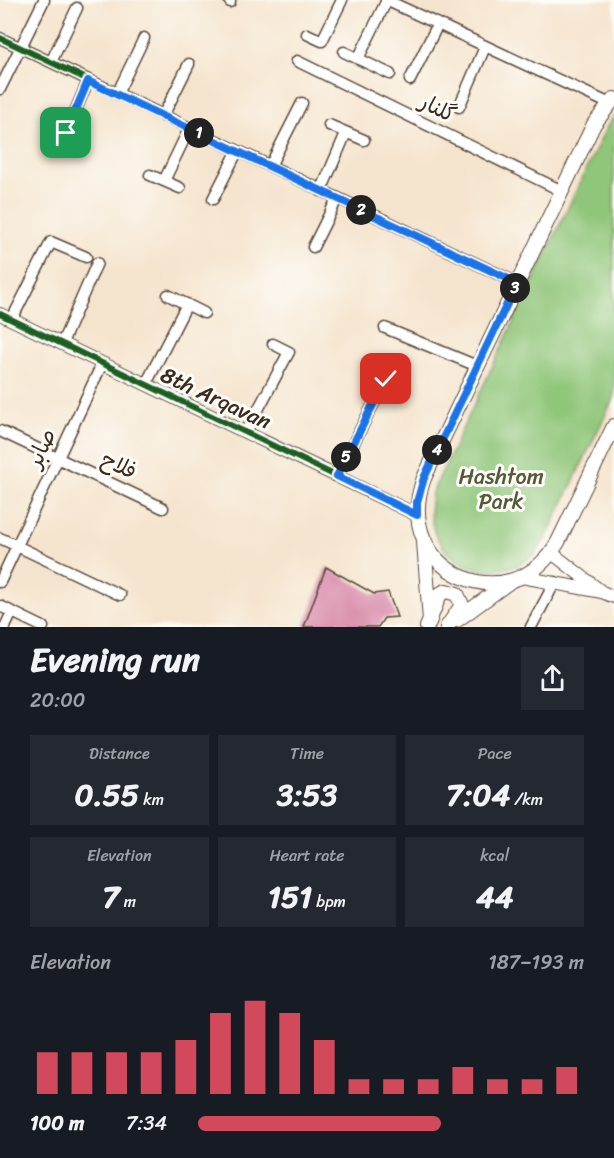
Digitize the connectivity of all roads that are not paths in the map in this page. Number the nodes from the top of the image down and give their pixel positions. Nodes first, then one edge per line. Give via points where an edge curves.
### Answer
1 (44, 0) edge
2 (342, 0) edge
3 (387, 0) edge
4 (77, 8) dead end
5 (438, 24) junction
6 (307, 34) dead end
7 (0, 38) edge
8 (144, 39) dead end
9 (19, 47) junction
10 (485, 47) junction
11 (344, 52) dead end
12 (358, 59) junction
13 (297, 61) dead end
14 (51, 62) junction
15 (189, 64) dead end
16 (390, 74) dead end
17 (411, 80) dead end
18 (88, 81) junction
19 (0, 89) edge
20 (117, 94) junction
21 (611, 101) edge
22 (302, 103) dead end
23 (459, 107) dead end
24 (163, 116) junction
25 (329, 124) dead end
26 (52, 127) dead end
27 (189, 129) junction
28 (66, 133) junction
29 (346, 133) junction
30 (78, 138) dead end
31 (364, 140) dead end
32 (237, 152) junction
33 (270, 166) junction
34 (150, 175) dead end
35 (164, 181) junction
36 (180, 188) dead end
37 (321, 191) junction
38 (562, 191) junction
39 (213, 199) dead end
40 (337, 199) junction
41 (313, 247) dead end
42 (86, 257) dead end
43 (97, 263) dead end
44 (517, 283) junction
45 (168, 295) dead end
46 (187, 304) junction
47 (204, 313) dead end
48 (6, 317) edge
49 (385, 328) dead end
50 (62, 343) junction
51 (273, 344) dead end
52 (102, 364) junction
53 (477, 366) junction
54 (386, 379) dead end
55 (146, 384) junction
56 (614, 426) edge
57 (0, 430) edge
58 (246, 432) junction
59 (58, 458) junction
60 (337, 476) junction
61 (163, 508) dead end
62 (417, 515) junction
63 (0, 538) edge
64 (424, 540) junction
65 (17, 546) junction
66 (552, 553) junction
67 (516, 580) junction
68 (0, 582) edge
69 (555, 582) junction
70 (120, 595) dead end
71 (608, 595) edge
72 (0, 606) edge
73 (12, 612) junction
74 (428, 624) edge
75 (5, 627) edge
76 (44, 627) edge
77 (447, 627) edge
78 (531, 627) edge

1 - 9 street
2 - 6 street via 322,41
3 - 5 street
3 - 12 street
4 - 14 street
5 - 10 street
5 - 17 street
7 - 9 street
8 - 20 street
9 - 14 street
9 - 19 street
10 - 21 street
10 - 23 street
11 - 12 street
12 - 16 street
13 - 38 street, گلنار
14 - 18 street
15 - 24 street
18 - 20 street
18 - 28 street
20 - 24 street
21 - 38 main road via 594,124
22 - 33 street
24 - 27 street
25 - 29 street
26 - 28 street
27 - 32 street
27 - 35 street
28 - 30 street
29 - 31 street
29 - 37 street
32 - 33 street
32 - 39 street
33 - 37 street
34 - 35 street
35 - 36 street
37 - 40 street
38 - 44 main road
40 - 41 street
40 - 44 street
42 - 48 street via 51,242
43 - 50 street
44 - 53 main road
45 - 46 street
46 - 47 street
46 - 55 street
48 - 50 street, 8th Arqavan
49 - 53 street
50 - 52 street, 8th Arqavan
51 - 58 street via 289,352
52 - 55 street, 8th Arqavan
52 - 59 street, صابر
53 - 62 main road via 424,478
54 - 60 street
55 - 58 street, 8th Arqavan
56 - 66 main road
57 - 59 street, فلاح
58 - 60 street, 8th Arqavan
59 - 61 street, فلاح
59 - 65 street, صابر
60 - 62 street, 8th Arqavan
62 - 64 main road
63 - 65 street
64 - 67 main road via 438,561 459,576 484,584
64 - 74 main road
65 - 68 street, صابر
65 - 70 street
66 - 67 main road
66 - 71 street
67 - 69 street
67 - 77 main road
69 - 71 street
69 - 78 street
72 - 73 street
73 - 75 street
73 - 76 street
74 - 77 main road via 440,594 452,591 458,594 462,605

